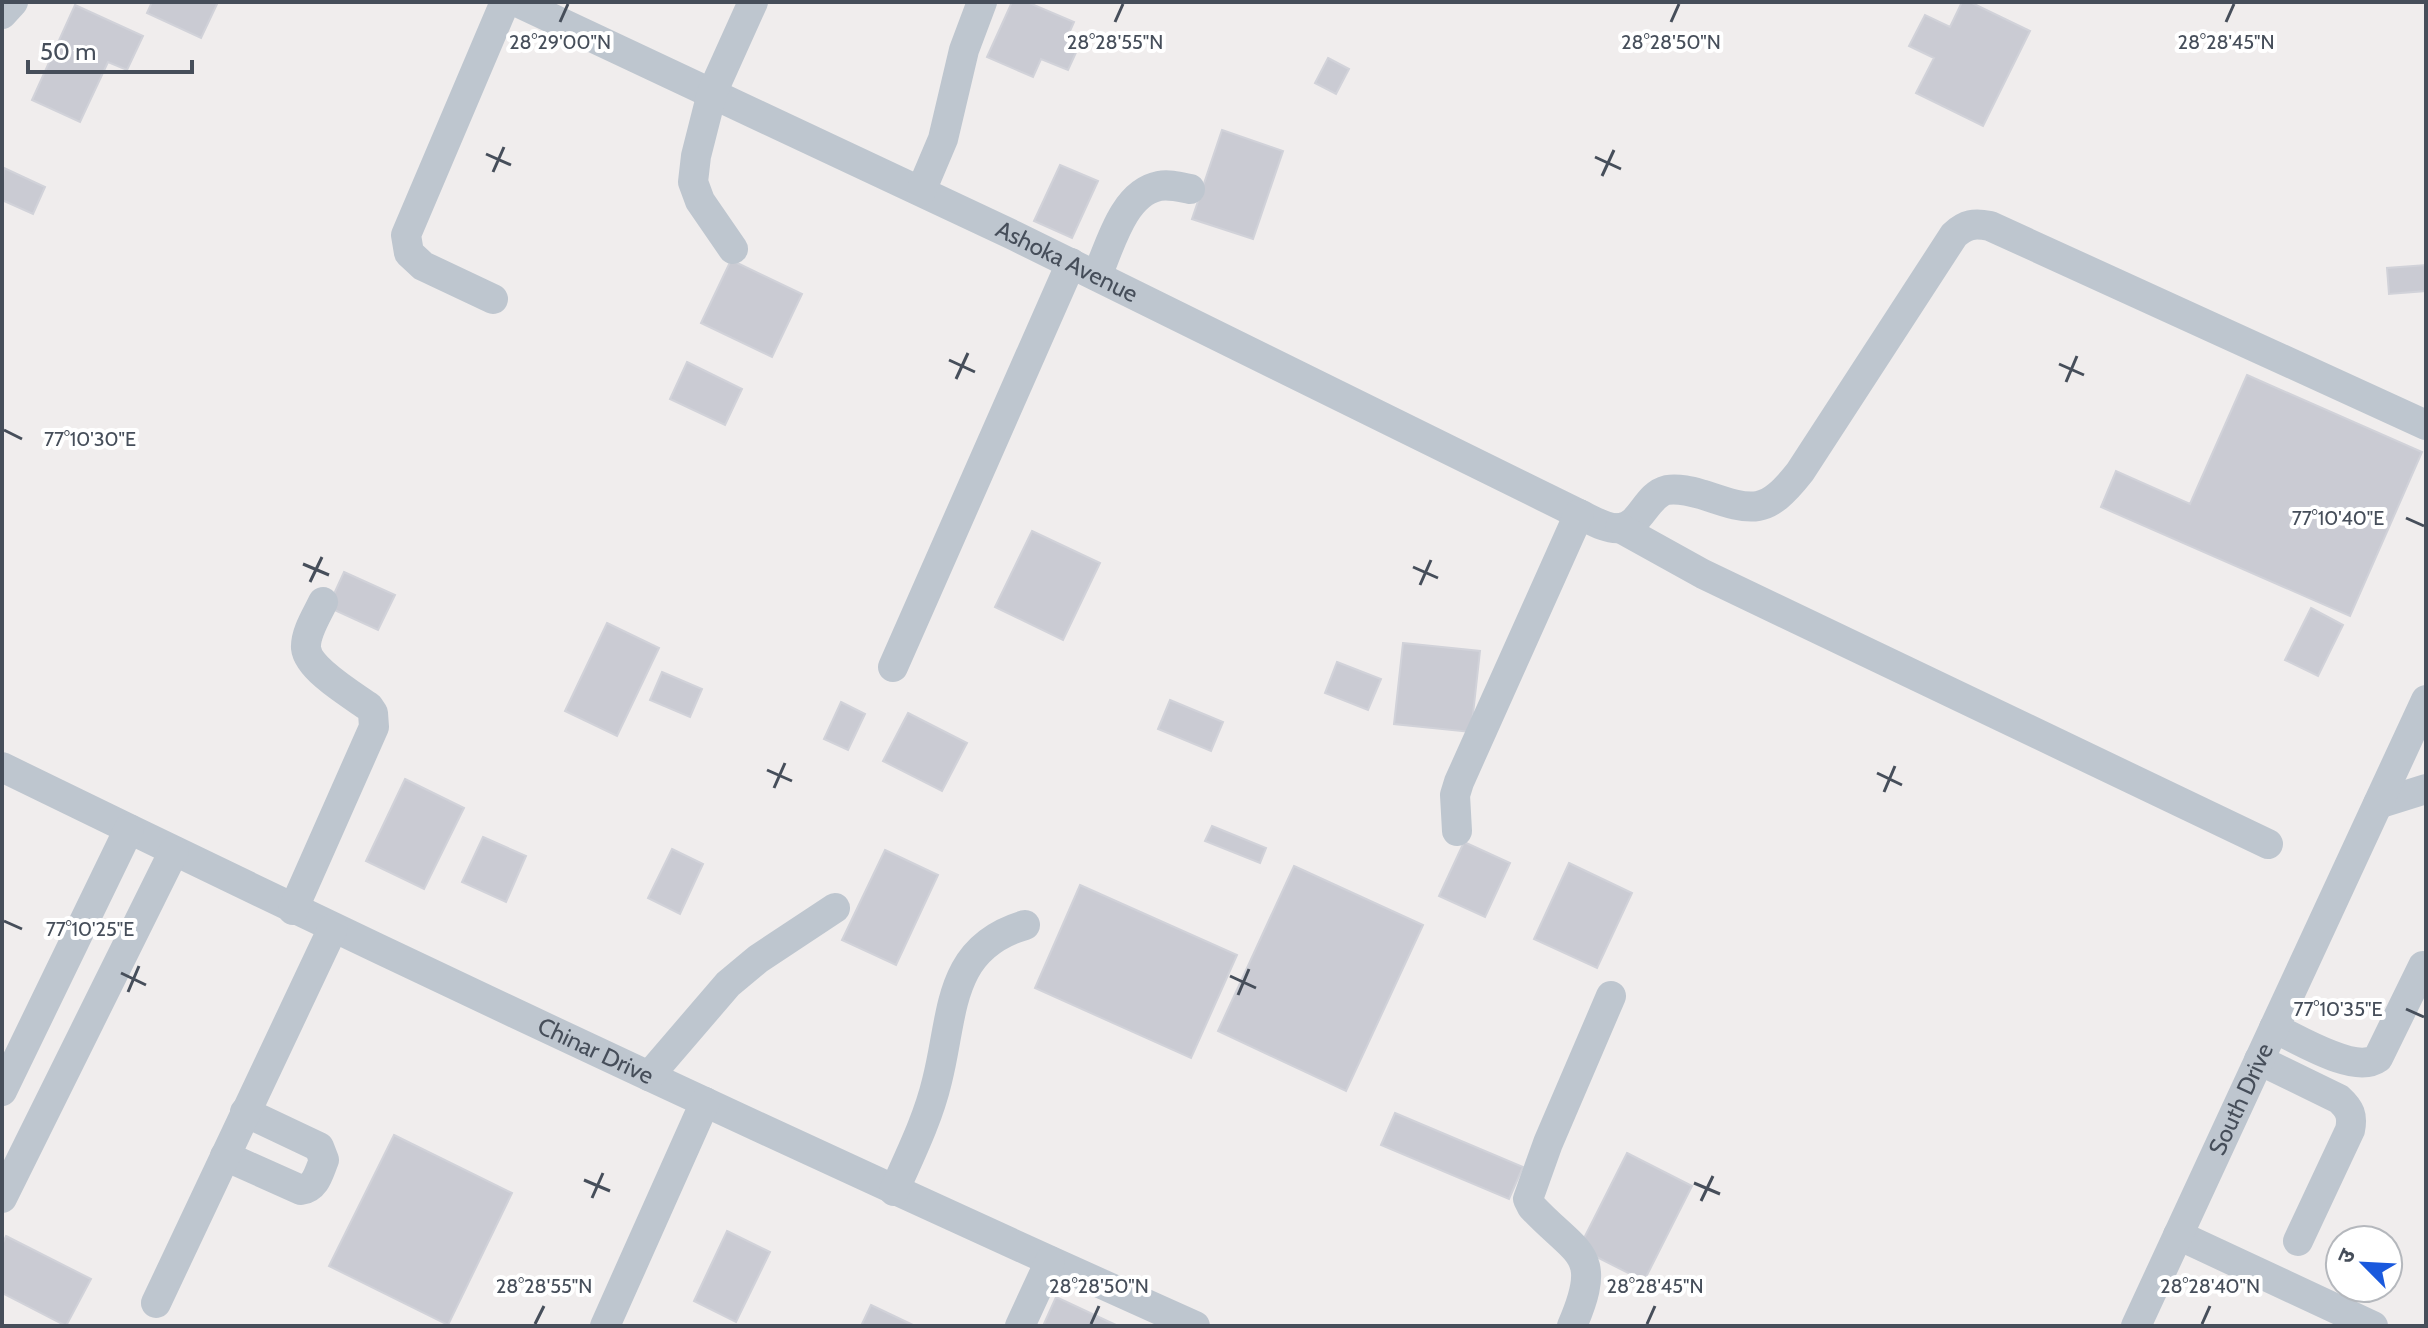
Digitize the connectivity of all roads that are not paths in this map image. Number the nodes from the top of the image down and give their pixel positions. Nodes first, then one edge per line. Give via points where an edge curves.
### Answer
1 (13, 2) edge
2 (505, 2) edge
3 (517, 2) edge
4 (753, 2) edge
5 (982, 2) edge
6 (548, 9) edge
7 (2, 14) edge
8 (712, 93) junction
9 (1190, 189) dead end
10 (921, 191) junction
11 (733, 249) dead end
12 (1084, 269) junction
13 (493, 299) dead end
14 (2426, 425) edge
15 (1579, 514) junction
16 (1616, 528) junction
17 (323, 602) dead end
18 (893, 667) dead end
19 (2426, 700) edge
20 (2, 767) edge
21 (2426, 789) edge
22 (2378, 804) junction
23 (129, 829) junction
24 (1457, 831) dead end
25 (2268, 844) dead end
26 (174, 851) junction
27 (835, 908) dead end
28 (293, 910) junction
29 (1025, 925) dead end
30 (333, 928) junction
31 (2423, 966) dead end
32 (1611, 996) dead end
33 (2274, 1028) junction
34 (2259, 1060) junction
35 (649, 1076) junction
36 (2, 1091) edge
37 (705, 1102) junction
38 (245, 1112) junction
39 (225, 1156) junction
40 (894, 1191) junction
41 (2, 1198) edge
42 (2178, 1235) junction
43 (2298, 1241) dead end
44 (1050, 1261) junction
45 (156, 1303) dead end
46 (605, 1326) edge
47 (1020, 1326) edge
48 (1195, 1326) edge
49 (1572, 1326) edge
50 (2136, 1326) edge
51 (2373, 1326) edge

1 - 7 street
2 - 13 street via 406,235 409,253 423,266
3 - 6 street, Ashoka Avenue
4 - 8 street
5 - 10 street via 964,50 943,139
6 - 8 street, Ashoka Avenue
8 - 10 street, Ashoka Avenue
8 - 11 street via 693,182
9 - 12 street via 1160,186 1142,193
10 - 12 street, Ashoka Avenue
12 - 15 street, Ashoka Avenue
12 - 18 street
14 - 16 street via 1976,223 1954,235 1783,493 1752,508 1668,490 1652,498 1634,520
15 - 16 street, Ashoka Avenue
15 - 24 street via 1459,782
16 - 25 street, Ashoka Avenue
17 - 28 street via 307,639 310,662 369,707 374,727
19 - 22 street, South Drive
20 - 23 street, Chinar Drive
21 - 22 street
22 - 33 street, South Drive
23 - 26 street, Chinar Drive
23 - 36 street
26 - 28 street, Chinar Drive
26 - 41 street
27 - 35 street via 728,984
28 - 30 street, Chinar Drive
29 - 40 street via 991,939 972,959 959,985 938,1080
30 - 35 street, Chinar Drive
30 - 38 street
31 - 33 street via 2371,1063 2351,1063
32 - 49 street via 1528,1199 1586,1260 1587,1282
33 - 34 street, South Drive
34 - 42 street, South Drive
34 - 43 street via 2339,1099 2352,1120
35 - 37 street, Chinar Drive
37 - 40 street, Chinar Drive
37 - 46 street
38 - 39 street
38 - 39 street via 319,1147 324,1160 317,1179 301,1190
39 - 45 street
40 - 44 street, Chinar Drive
42 - 50 street, South Drive
42 - 51 street
44 - 47 street
44 - 48 street, Chinar Drive

